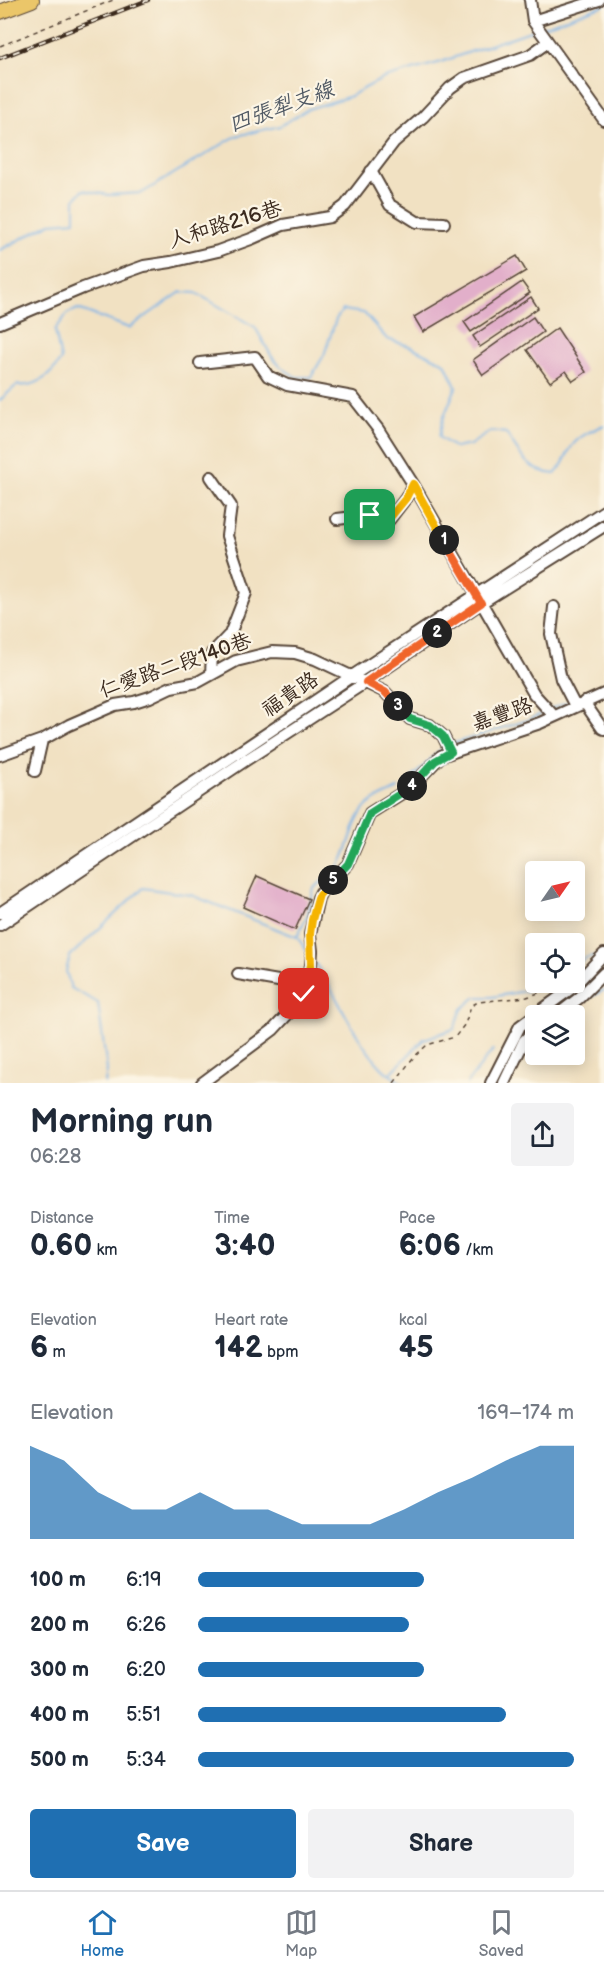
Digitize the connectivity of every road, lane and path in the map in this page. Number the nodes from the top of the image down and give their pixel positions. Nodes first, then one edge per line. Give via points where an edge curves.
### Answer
1 (32, 0) edge
2 (113, 0) edge
3 (530, 0) edge
4 (599, 0) edge
5 (0, 12) edge
6 (533, 21) junction
7 (548, 42) junction
8 (0, 46) edge
9 (604, 120) edge
10 (371, 171) junction
11 (444, 223) dead end
12 (0, 324) edge
13 (200, 363) dead end
14 (211, 477) dead end
15 (413, 484) junction
16 (604, 511) edge
17 (337, 519) dead end
18 (604, 526) edge
19 (478, 599) junction
20 (554, 608) dead end
21 (211, 675) junction
22 (352, 676) junction
23 (366, 682) junction
24 (604, 694) edge
25 (580, 704) junction
26 (554, 716) junction
27 (604, 729) edge
28 (42, 740) junction
29 (0, 742) edge
30 (451, 752) junction
31 (5, 753) edge
32 (35, 771) dead end
33 (0, 913) edge
34 (0, 926) edge
35 (603, 956) edge
36 (604, 973) edge
37 (238, 974) dead end
38 (307, 986) junction
39 (538, 993) edge
40 (570, 1005) edge
41 (512, 1038) junction
42 (525, 1039) edge
43 (523, 1043) junction
44 (202, 1083) edge
45 (394, 1083) edge
46 (491, 1083) edge
47 (504, 1083) edge

1 - 5 main road
2 - 8 path
3 - 6 street
4 - 6 street
6 - 7 street
7 - 9 street
7 - 10 street, 人和路216巷 via 530,54 464,78 450,88 394,142
10 - 11 street via 390,205 417,222
10 - 12 street, 人和路216巷 via 345,206 330,217 283,225 218,251 144,266
13 - 15 street via 255,357 268,376 287,385 353,397
14 - 21 street via 231,506 227,536 246,593 230,634 212,653
15 - 17 street via 388,520 370,515
15 - 19 street
16 - 19 street, 福貴路
18 - 19 street, 福貴路
19 - 22 street, 福貴路
19 - 23 street, 福貴路
19 - 26 street via 534,694
20 - 25 street via 550,634 561,679
21 - 22 street, 仁愛路二段140巷 via 236,661 272,652 315,659
21 - 28 street, 仁愛路二段140巷 via 115,705
22 - 23 street, 仁愛路二段140巷
22 - 33 street, 福貴路
23 - 30 street, 仁愛路二段140巷 via 385,692 410,719 430,725 443,736
23 - 34 street, 福貴路
24 - 25 street, 嘉豐路
25 - 26 street, 嘉豐路
25 - 27 street
26 - 30 street, 嘉豐路
28 - 31 street, 仁愛路二段140巷
28 - 32 street
29 - 31 street
30 - 38 street, 嘉豐路 via 435,761 410,788 370,813 348,864 321,892 312,920
35 - 41 street via 564,995 524,1021
36 - 40 street
37 - 38 street
38 - 44 street, 嘉豐路 via 296,1008 273,1030
39 - 45 path via 471,1006 455,1037 427,1045
41 - 43 street
41 - 46 street
42 - 43 street
43 - 47 street

